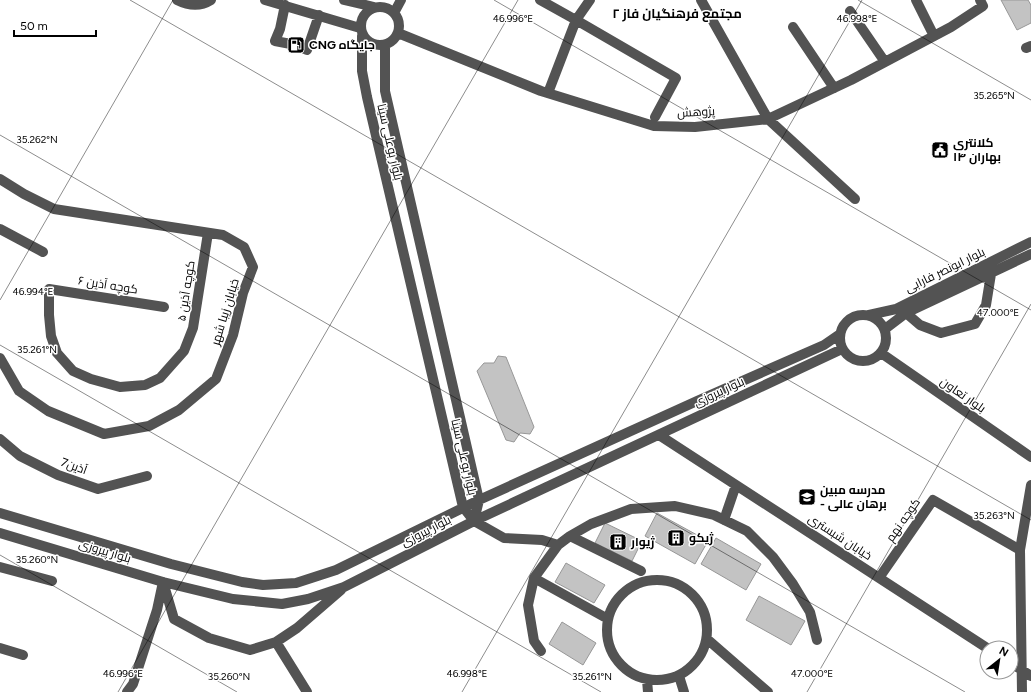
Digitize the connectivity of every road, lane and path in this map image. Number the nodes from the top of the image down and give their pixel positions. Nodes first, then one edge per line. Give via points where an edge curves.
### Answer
1 (177, 0) edge
2 (212, 0) edge
3 (265, 0) edge
4 (344, 0) edge
5 (401, 0) edge
6 (540, 0) edge
7 (590, 0) edge
8 (701, 0) edge
9 (916, 0) edge
10 (981, 3) edge
11 (285, 5) junction
12 (378, 5) edge
13 (850, 11) dead end
14 (394, 13) junction
15 (319, 15) junction
16 (576, 20) junction
17 (793, 27) dead end
18 (361, 32) junction
19 (398, 33) junction
20 (934, 36) junction
21 (385, 45) junction
22 (885, 62) junction
23 (834, 88) junction
24 (548, 93) junction
25 (656, 117) dead end
26 (768, 119) junction
27 (0, 179) edge
28 (855, 199) dead end
29 (0, 229) edge
30 (208, 233) junction
31 (1031, 242) edge
32 (43, 252) dead end
33 (1031, 254) edge
34 (986, 264) junction
35 (991, 274) junction
36 (49, 289) joint
37 (164, 307) dead end
38 (906, 313) junction
39 (869, 315) junction
40 (885, 329) junction
41 (840, 334) junction
42 (842, 349) junction
43 (881, 353) junction
44 (0, 358) edge
45 (659, 435) junction
46 (0, 439) edge
47 (1031, 457) edge
48 (147, 476) dead end
49 (1031, 485) edge
50 (736, 486) junction
51 (479, 500) junction
52 (463, 507) junction
53 (0, 513) edge
54 (724, 520) junction
55 (474, 522) junction
56 (0, 533) edge
57 (570, 536) junction
58 (558, 545) junction
59 (1020, 550) junction
60 (0, 567) edge
61 (641, 570) dead end
62 (534, 578) junction
63 (879, 578) junction
64 (52, 581) dead end
65 (163, 582) junction
66 (344, 587) junction
67 (608, 619) junction
68 (707, 639) junction
69 (817, 640) dead end
70 (276, 642) junction
71 (979, 643) edge
72 (0, 648) edge
73 (541, 651) dead end
74 (23, 655) dead end
75 (1019, 668) edge
76 (1022, 670) junction
77 (679, 676) junction
78 (1031, 676) edge
79 (647, 680) junction
80 (127, 692) edge
81 (307, 692) edge
82 (648, 692) edge
83 (684, 692) edge
84 (768, 692) edge
85 (1022, 692) edge

1 - 2 street via 190,5 204,4
3 - 11 street
4 - 12 street
5 - 14 street
6 - 16 street
7 - 16 street
8 - 26 street
9 - 20 street
10 - 20 street, پژوهش
11 - 15 street
11 - 15 street via 275,41 307,50
12 - 14 street
12 - 18 street via 366,12 361,19
13 - 22 street
14 - 19 street via 398,19
15 - 18 street
16 - 24 street
16 - 25 street via 676,78
17 - 23 street
18 - 21 street via 368,42 377,46
18 - 52 street, بلوار بوعلی سینا via 362,72 367,97
19 - 21 street via 393,41
19 - 24 street, پژوهش
20 - 22 street, پژوهش
21 - 51 street, بلوار بوعلی سینا via 385,90
22 - 23 street, پژوهش
23 - 26 street, پژوهش
24 - 26 street, پژوهش via 654,126 695,127
26 - 28 street
27 - 30 street, خیابان زیبا شهر via 54,209
29 - 32 street
30 - 36 street, کوچه آذین ۵ via 193,328 184,351 160,378 145,385 120,387 73,371 57,354 51,336
30 - 44 street, خیابان زیبا شهر via 223,235 244,247 253,267 242,293 233,335 216,379 179,410 149,426 104,434 48,410 19,391
31 - 34 street, بلوار ابونصر فارابی
33 - 35 street, بلوار ابونصر فارابی
34 - 35 street
34 - 39 street, بلوار ابونصر فارابی via 896,308
35 - 38 street, بلوار ابونصر فارابی
35 - 38 street via 986,305 975,324 941,333 920,325
36 - 37 street, کوچه آذین ۶
38 - 40 street, بلوار ابونصر فارابی
39 - 40 street via 876,318
39 - 41 street via 854,316 842,327
40 - 43 street via 885,346
41 - 42 street
41 - 51 street, بلوار پیروزی via 824,345
42 - 43 street via 848,356 860,361 874,359
42 - 45 street, بلوار پیروزی
43 - 47 street, بلوار تعاون
45 - 50 street, خیابان شبستری
45 - 55 street, بلوار پیروزی
46 - 48 street, آذین7 via 20,456 58,475 98,489
49 - 59 street
50 - 54 street
50 - 63 street, خیابان شبستری
51 - 52 street, بلوار پیروزی
51 - 55 street, بلوار بوعلی سینا
52 - 53 street, بلوار پیروزی via 330,572 296,583 263,585 171,564
52 - 55 street, بلوار بوعلی سینا
54 - 57 street via 714,515 675,506 631,509 591,524
54 - 69 street via 747,531 773,557 810,612
55 - 58 street via 504,538 542,540
55 - 66 street, بلوار پیروزی
56 - 65 street, بلوار پیروزی
57 - 58 street
57 - 61 street
58 - 62 street
59 - 63 street, کوچه نهم via 933,500
59 - 76 street
60 - 64 street
62 - 67 street
62 - 73 street via 528,605 534,641
63 - 71 street, خیابان شبستری
65 - 66 street, بلوار پیروزی via 234,599 282,604 308,599
65 - 70 street via 174,619 209,638 250,650
65 - 80 street via 157,610 133,684
66 - 70 street via 297,628
67 - 68 street via 614,603 626,590 641,582 658,580 675,583 690,592 701,606 707,622
67 - 79 street via 607,635 611,651 620,664 632,674
68 - 77 street via 697,661
68 - 84 street
70 - 81 street
72 - 74 street
75 - 76 street
76 - 78 street
76 - 85 street
77 - 79 street
77 - 83 street
79 - 82 street

